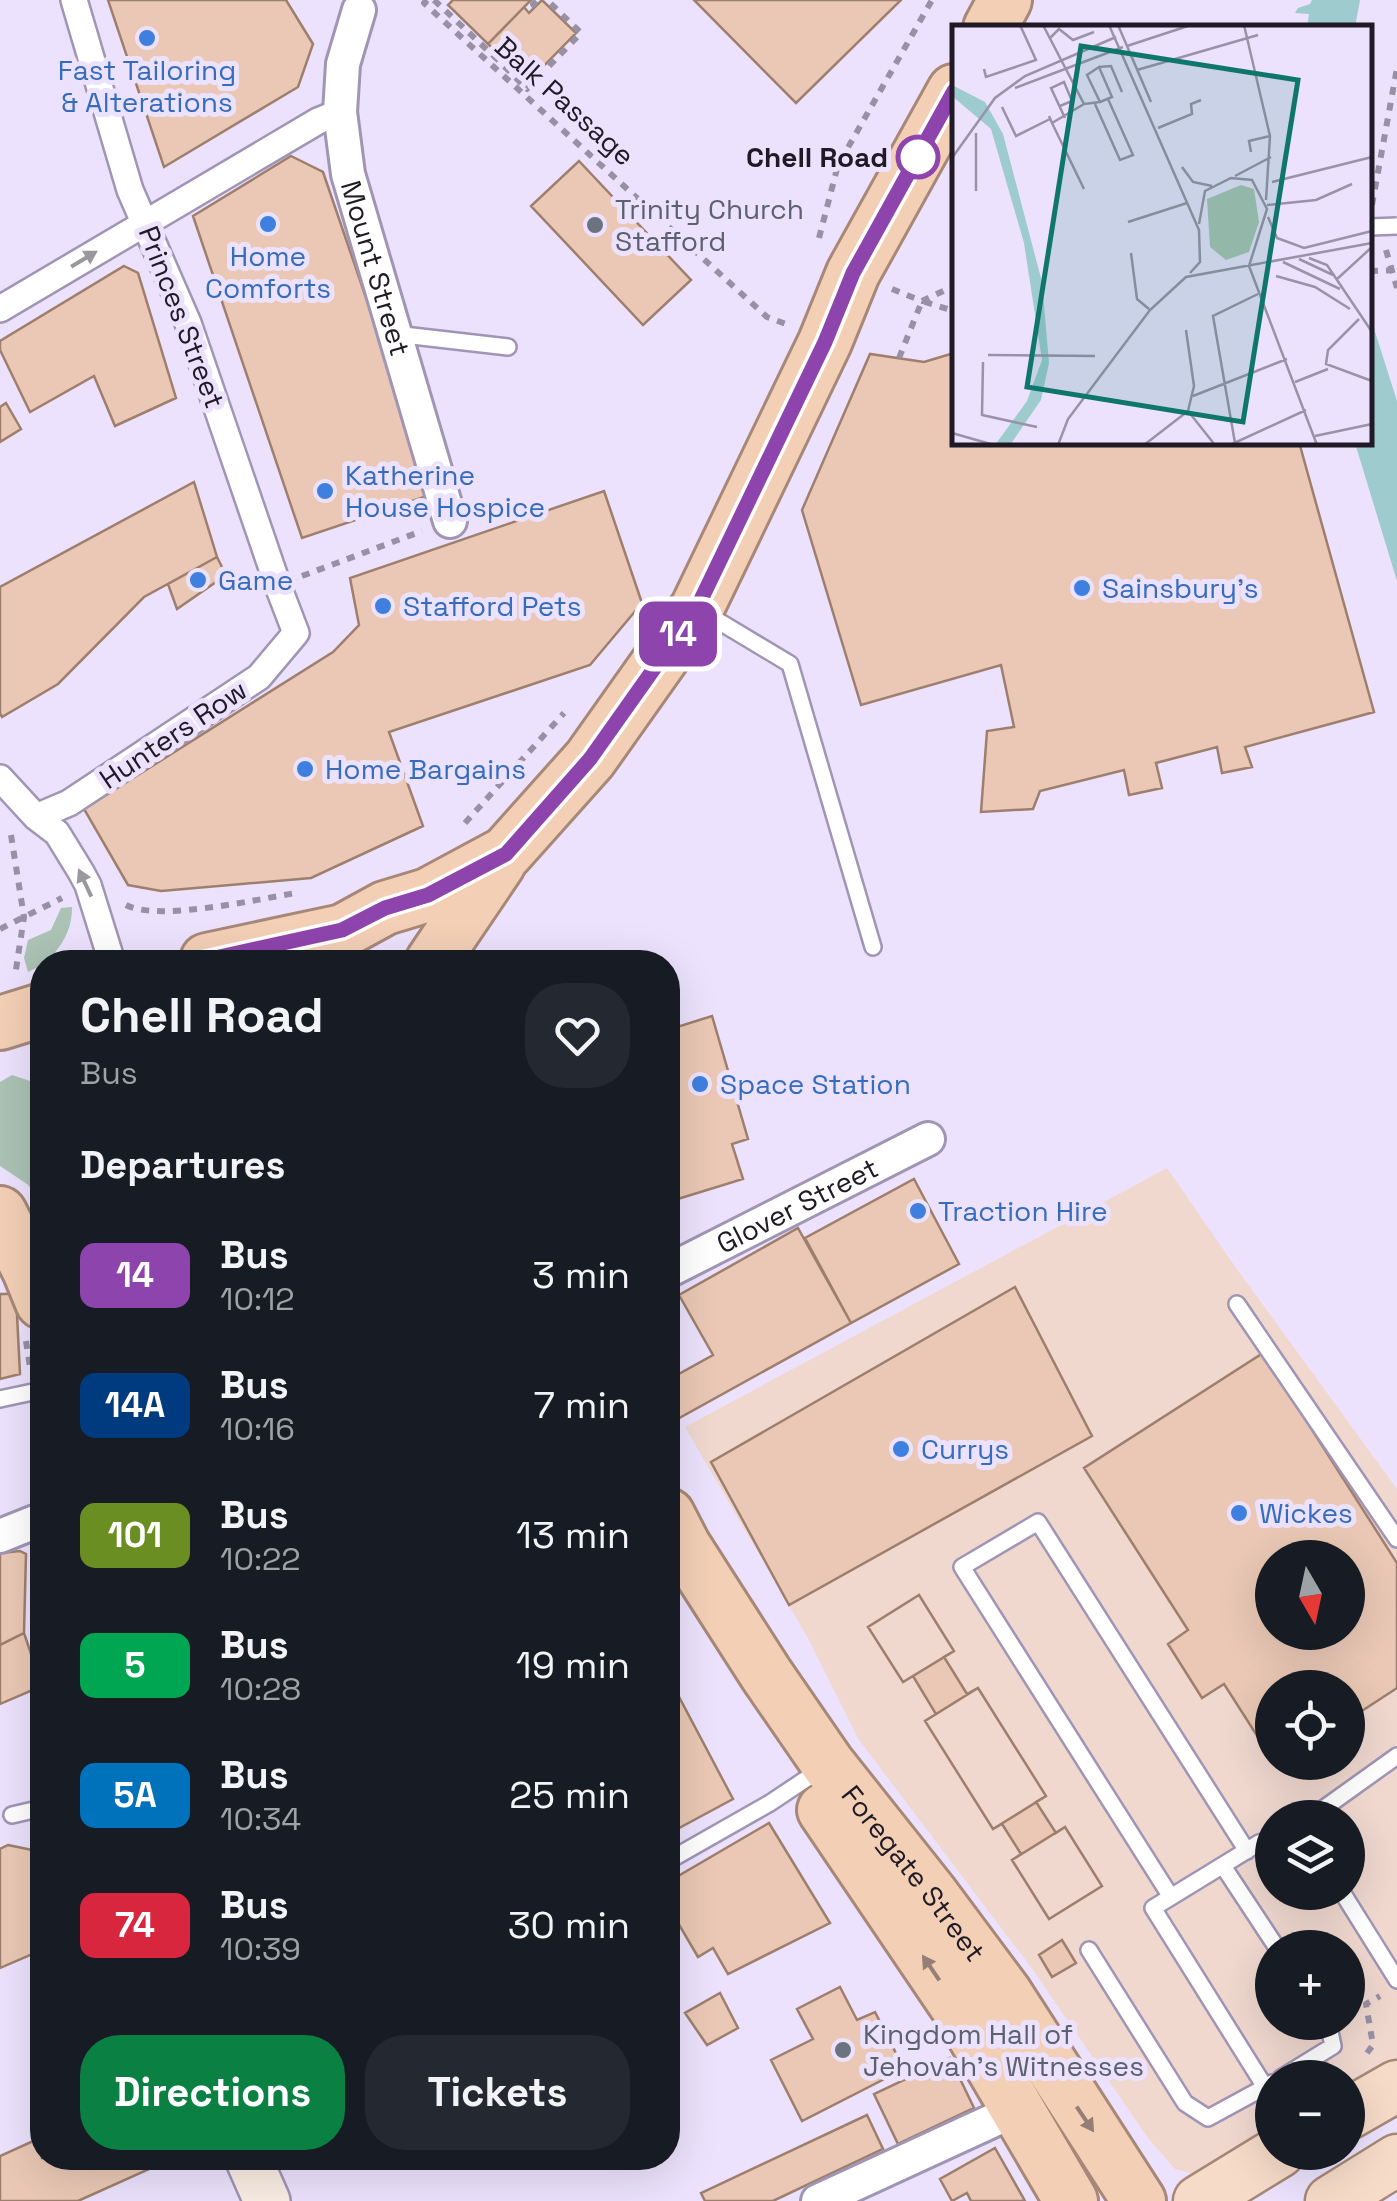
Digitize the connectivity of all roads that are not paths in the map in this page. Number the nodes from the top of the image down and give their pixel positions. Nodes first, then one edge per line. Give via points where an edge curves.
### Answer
1 (74, 0) edge
2 (1005, 0) edge
3 (357, 3) edge
4 (992, 25) edge
5 (952, 95) edge
6 (340, 112) junction
7 (146, 223) junction
8 (1397, 226) edge
9 (1376, 229) edge
10 (0, 310) edge
11 (395, 334) junction
12 (508, 347) dead end
13 (450, 521) road end
14 (697, 608) junction
15 (296, 633) joint
16 (0, 778) edge
17 (36, 817) junction
18 (506, 854) junction
19 (873, 947) dead end
20 (108, 950) edge
21 (260, 950) edge
22 (440, 950) edge
23 (928, 1139) dead end
24 (0, 1213) edge
25 (680, 1264) edge
26 (30, 1272) edge
27 (1237, 1304) dead end
28 (30, 1393) edge
29 (0, 1399) edge
30 (30, 1524) edge
31 (0, 1536) edge
32 (1397, 1539) edge
33 (680, 1556) edge
34 (1397, 1756) edge
35 (815, 1773) junction
36 (1336, 1800) edge
37 (30, 1811) edge
38 (12, 1815) dead end
39 (1255, 1846) edge
40 (1248, 1851) junction
41 (680, 1855) edge
42 (1223, 1866) junction
43 (1172, 1897) junction
44 (1353, 1910) edge
45 (1266, 1930) edge
46 (1089, 1950) dead end
47 (1397, 1980) edge
48 (1332, 2040) edge
49 (1310, 2060) edge
50 (1255, 2064) edge
51 (1255, 2093) edge
52 (1018, 2109) junction
53 (1397, 2160) edge
54 (1255, 2167) edge
55 (253, 2170) edge
56 (267, 2201) edge
57 (818, 2201) edge
58 (1072, 2201) edge
59 (1140, 2201) edge
60 (1199, 2201) edge
61 (1331, 2201) edge

1 - 7 street, Princes Street via 130,190
2 - 4 highway
3 - 6 street, Mount Street
5 - 14 highway via 853,273
6 - 7 street
6 - 11 street, Mount Street via 348,174
10 -> 7 street
7 - 15 street, Princes Street via 188,323
8 - 9 lane, bridge
11 - 12 lane
11 - 13 street, Mount Street
14 - 18 highway via 590,759
14 - 19 lane via 790,664
15 - 17 street, Hunters Row via 259,677 69,803
16 - 17 street
20 -> 17 street via 88,885 57,833
18 - 21 highway via 342,930
18 - 22 highway
23 - 25 street, Glover Street
24 - 26 highway
27 - 32 lane
28 - 29 lane
30 - 31 street
33 - 35 highway, Foregate Street via 766,1674
34 - 36 lane
35 - 41 lane
52 -> 35 highway, Foregate Street via 833,1823
35 -> 59 highway, Foregate Street via 932,1894
37 - 38 lane
39 - 40 lane
40 - 42 lane
40 - 43 lane via 1038,1522 962,1567
42 - 43 lane
42 - 45 lane
43 - 50 lane via 1153,1908
44 - 47 lane
46 - 51 lane via 1185,2104 1208,2118
48 - 49 lane via 1333,2046
52 - 57 street
52 - 58 highway, Foregate Street
53 - 61 main road
54 - 60 main road
55 - 56 main road

